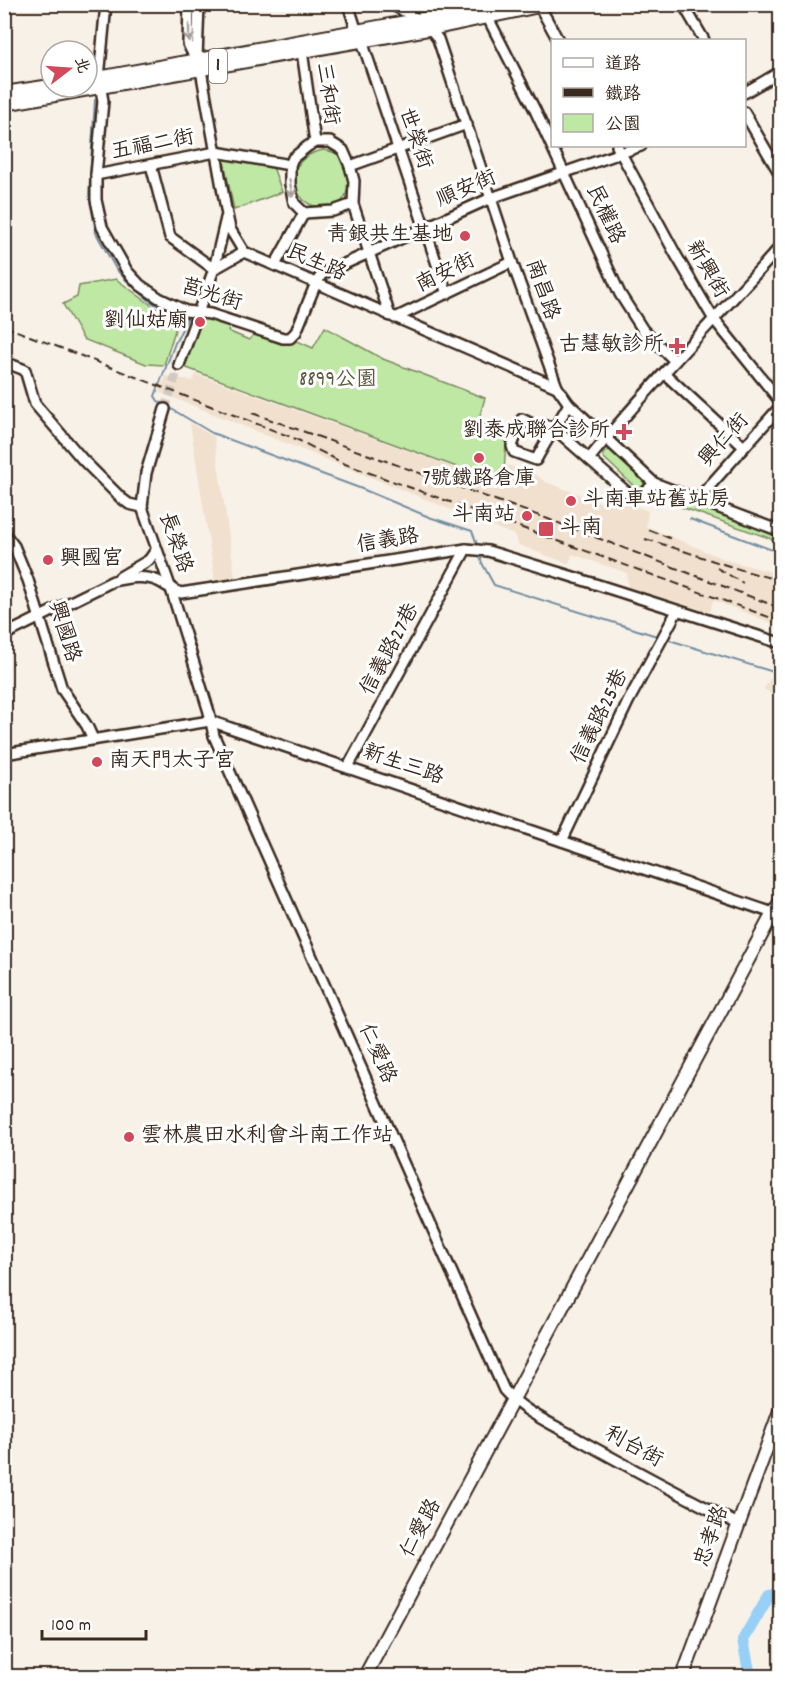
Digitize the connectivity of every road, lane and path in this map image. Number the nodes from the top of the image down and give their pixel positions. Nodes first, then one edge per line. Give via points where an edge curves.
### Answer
1 (106, 4) edge
2 (189, 4) edge
3 (199, 4) edge
4 (348, 4) edge
5 (391, 4) edge
6 (506, 4) edge
7 (683, 4) edge
8 (541, 5) edge
9 (486, 13) junction
10 (420, 20) junction
11 (431, 28) junction
12 (360, 36) junction
13 (558, 39) edge
14 (703, 39) edge
15 (302, 51) junction
16 (99, 54) edge
17 (199, 65) junction
18 (780, 72) edge
19 (99, 81) edge
20 (39, 88) edge
21 (99, 90) edge
22 (746, 92) edge
23 (4, 93) edge
24 (39, 96) edge
25 (4, 104) edge
26 (746, 115) edge
27 (467, 124) junction
28 (315, 142) junction
29 (551, 144) edge
30 (552, 147) edge
31 (399, 149) junction
32 (619, 149) edge
33 (216, 152) junction
34 (151, 165) junction
35 (290, 165) junction
36 (350, 166) junction
37 (564, 172) junction
38 (780, 174) edge
39 (96, 175) junction
40 (491, 198) junction
41 (353, 204) junction
42 (304, 213) junction
43 (226, 215) junction
44 (426, 228) junction
45 (780, 247) edge
46 (244, 252) junction
47 (369, 252) junction
48 (512, 262) junction
49 (275, 265) junction
50 (214, 269) junction
51 (316, 283) junction
52 (447, 294) junction
53 (197, 312) junction
54 (392, 317) junction
55 (713, 318) junction
56 (675, 361) junction
57 (4, 362) edge
58 (179, 365) tunnel mouth
59 (664, 373) junction
60 (557, 387) junction
61 (780, 401) edge
62 (569, 404) junction
63 (780, 407) edge
64 (165, 409) tunnel mouth
65 (555, 429) junction
66 (606, 437) junction
67 (744, 447) junction
68 (589, 459) junction
69 (654, 483) junction
70 (697, 500) junction
71 (142, 507) junction
72 (780, 531) edge
73 (4, 532) edge
74 (466, 549) junction
75 (156, 550) junction
76 (114, 581) junction
77 (171, 589) junction
78 (677, 611) junction
79 (41, 618) junction
80 (4, 635) edge
81 (780, 643) edge
82 (210, 721) junction
83 (93, 739) junction
84 (4, 754) edge
85 (348, 767) junction
86 (562, 841) junction
87 (780, 900) edge
88 (777, 914) edge
89 (513, 1400) junction
90 (780, 1411) edge
91 (738, 1524) junction
92 (365, 1677) edge
93 (683, 1677) edge

1 - 16 street, 莒光街
2 -> 17 street via 188,44
3 - 17 street
4 - 12 street, 世榮街
5 - 10 street, 南昌路
6 - 9 main road, 1
7 - 14 street
8 - 9 main road, 1
8 - 13 street
9 - 10 main road, 1
9 - 11 main road, 1
9 - 29 street, 民權路
10 - 11 street, 南昌路
10 - 12 main road, 1
11 - 12 main road, 1
11 - 27 street, 南昌路
12 - 15 main road, 1
12 - 17 main road, 1
12 - 31 street, 世榮街
15 - 17 main road, 1
15 - 28 street, 三和街
17 - 19 main road, 1
17 - 33 street
18 - 22 street
20 - 23 main road
21 - 39 street, 莒光街 via 104,101
24 - 25 main road, 1
26 - 38 street
27 - 31 street
27 - 40 street, 南昌路
28 - 35 street via 293,158
28 - 36 street via 337,145
30 - 37 street, 民權路
31 - 36 street
31 - 44 street, 世榮街
32 - 37 street, 順安街
32 - 55 street, 新興街
33 - 34 street, 五福二街
33 - 35 street
33 - 43 street
34 - 39 street, 五福二街
34 - 50 street via 170,237
35 -> 42 street via 294,203
36 - 41 street
37 - 40 street, 順安街
37 - 56 street, 民權路 via 620,294 643,330
39 - 53 street, 莒光街 via 102,227 121,263 140,285 159,298
40 - 44 street, 順安街
40 - 48 street, 南昌路
41 - 42 street via 333,211
41 - 47 street
42 - 49 street
43 - 46 street
43 - 50 street
44 - 47 street, 順安街
44 - 52 street, 世榮街
45 - 55 street
46 - 49 street, 民生路
46 - 50 street
47 - 51 street, 順安街 via 322,274
47 - 54 street
48 - 52 street, 南安街
48 - 60 street, 南昌路
49 - 51 street, 民生路
50 - 53 street
51 - 53 street, 莒光街 via 290,338
51 - 54 street, 民生路
52 - 54 street, 南安街
53 - 58 street
54 - 60 street, 民生路
55 - 56 street
55 - 61 street, 新興街
56 - 59 street
57 - 71 street, 長榮路 via 25,370 35,404 83,460 121,498
59 - 66 street
59 - 67 street
60 - 62 street, 南昌路
62 - 65 street
62 - 66 street, 南昌路
63 - 67 street, 興仁街
64 - 71 street via 146,473
65 - 65 street via 522,419 512,446 514,452 536,460
65 - 68 street
66 - 68 street
66 - 69 street, 南昌路
67 - 70 street, 興仁街
68 - 69 street via 630,495 643,495
69 - 70 street, 南昌路
70 - 72 street, 南昌路
71 - 75 street, 長榮路
73 - 79 street, 興國路 via 14,546
74 - 77 street, 信義路 via 229,586 181,592
74 - 78 street, 信義路 via 500,555
74 - 85 street, 信義路27巷
75 - 76 street via 149,560
75 - 77 street, 長榮路
76 - 77 street, 信義路 via 146,578
76 - 79 street, 信義路
77 - 82 street, 長榮路
78 - 81 street, 信義路
78 - 86 street, 信義路25巷 via 638,682
79 - 80 street, 信義路
79 - 83 street, 興國路 via 62,689
82 - 83 street, 新生三路
82 - 85 street, 新生三路
82 - 89 street, 仁愛路 via 504,1390
83 - 84 street, 新生三路
85 - 86 street, 新生三路
86 - 88 street, 新生三路
87 - 88 street, 仁愛路
88 - 89 main road, 仁愛路
89 - 91 street, 利台街
89 - 92 main road, 仁愛路
90 - 91 main road, 忠孝路
91 - 93 main road, 忠孝路

